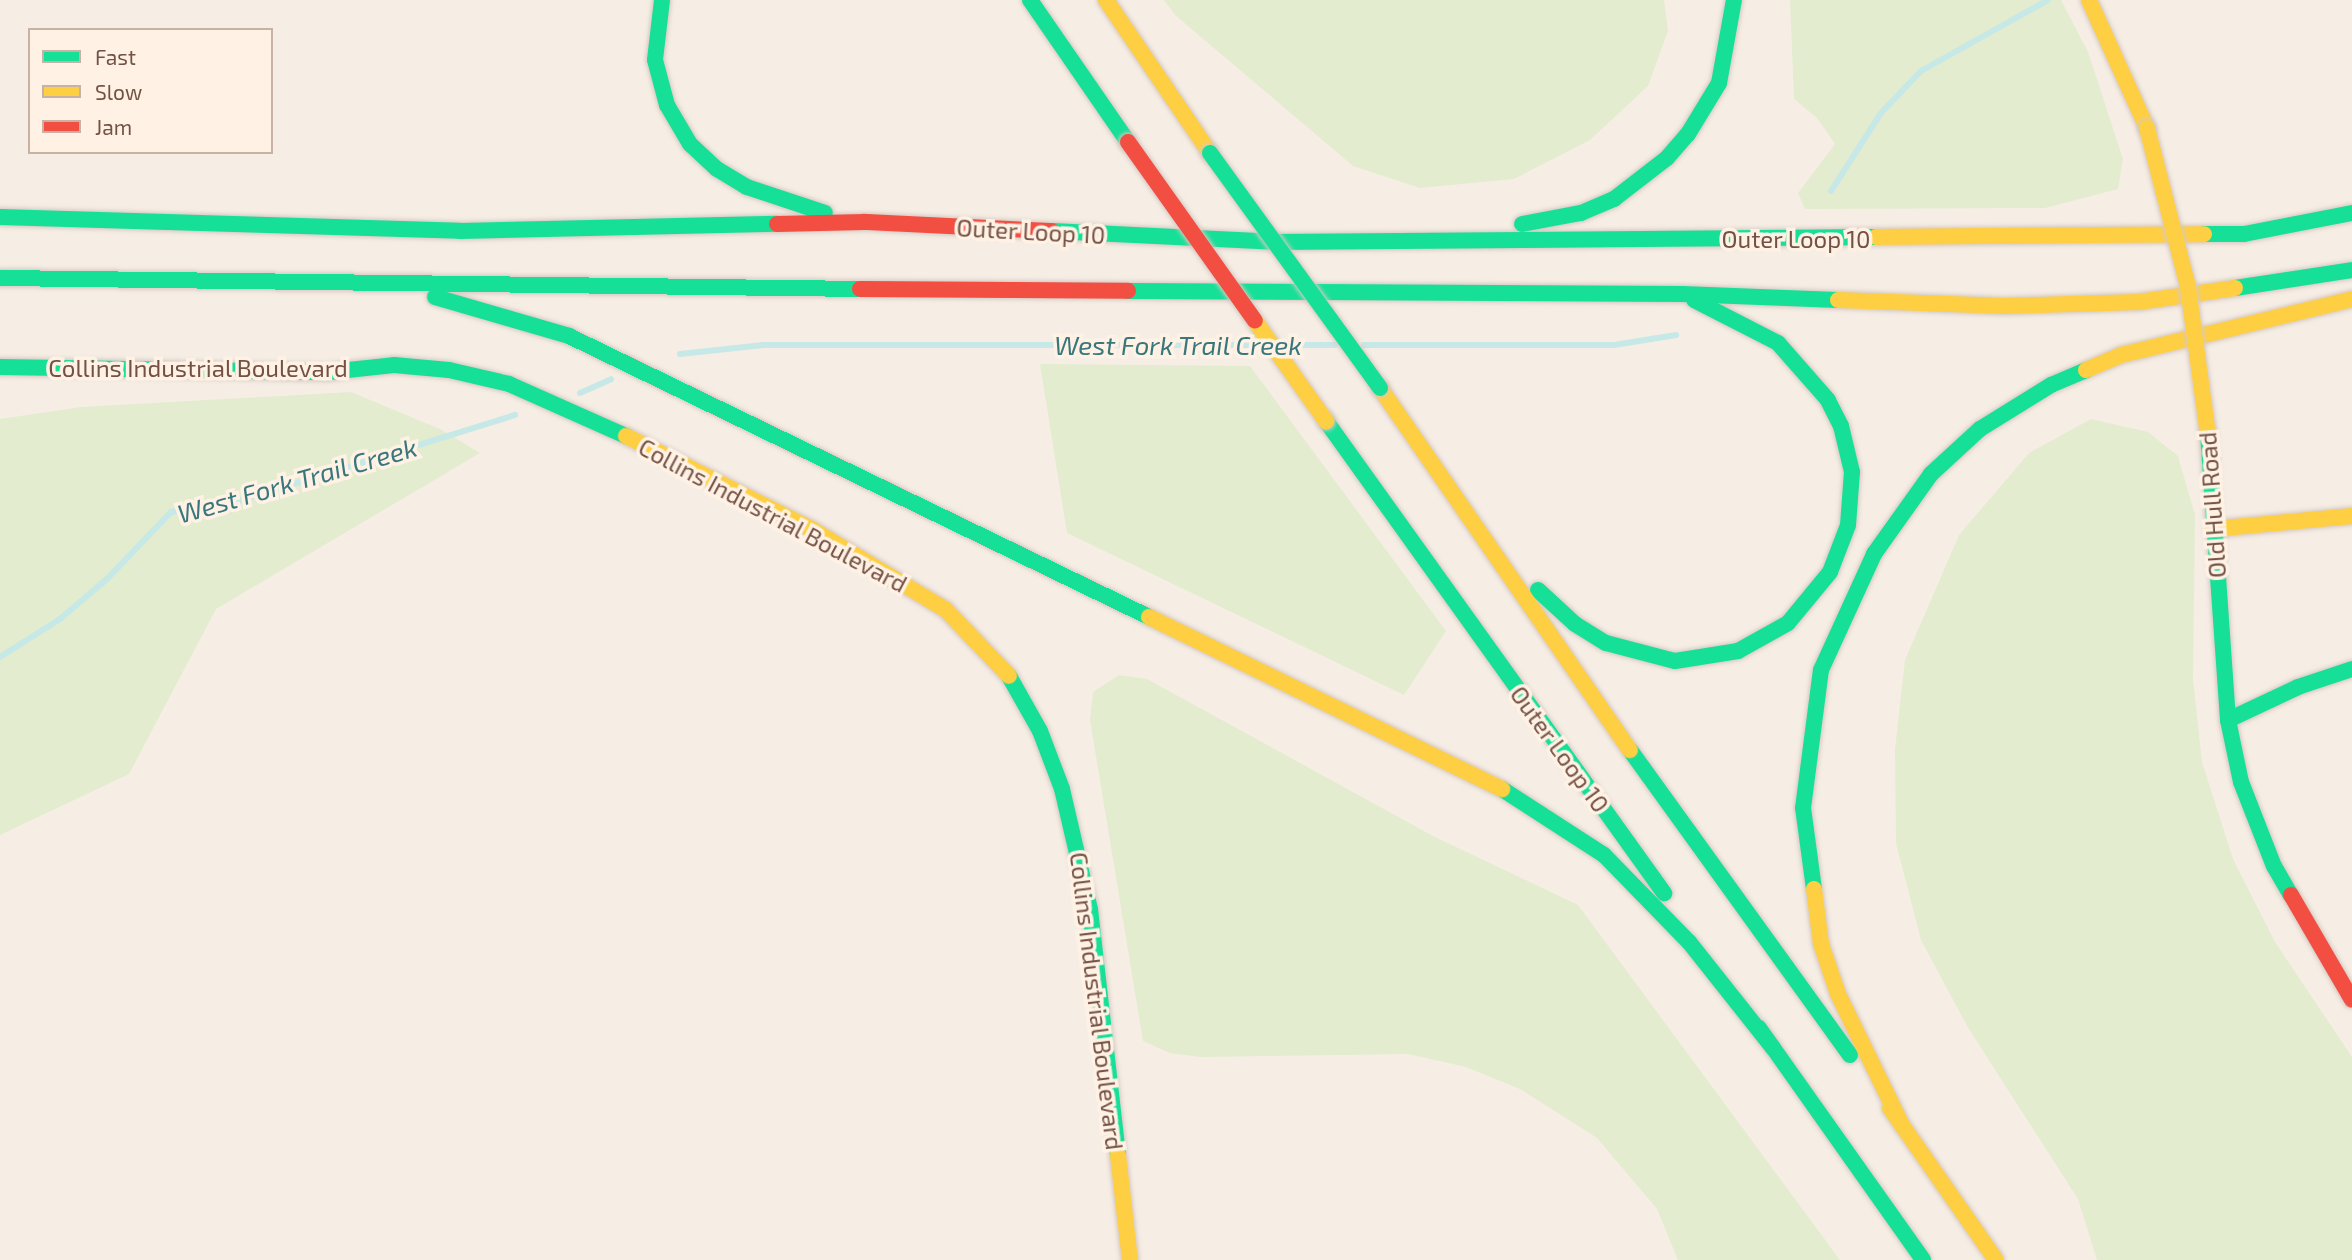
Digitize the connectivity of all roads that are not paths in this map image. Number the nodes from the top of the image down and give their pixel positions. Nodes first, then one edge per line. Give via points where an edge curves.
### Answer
1 (662, 0) edge
2 (1030, 0) edge
3 (1107, 0) edge
4 (1734, 0) edge
5 (2089, 0) edge
6 (2352, 213) edge
7 (0, 217) edge
8 (866, 222) junction
9 (1408, 240) junction
10 (2352, 270) edge
11 (0, 278) edge
12 (398, 286) junction
13 (1682, 294) junction
14 (2352, 299) edge
15 (0, 367) edge
16 (1442, 474) junction
17 (2352, 516) edge
18 (2213, 528) junction
19 (2352, 669) edge
20 (2228, 720) junction
21 (2352, 1000) edge
22 (1773, 1048) junction
23 (1902, 1125) junction
24 (1130, 1260) edge
25 (1923, 1260) edge
26 (1996, 1260) edge

1 - 8 main road via 655,60 667,105 690,144 717,169 747,187 792,205
2 - 22 main road, Outer Loop 10, bridge
3 - 16 main road, bridge via 1210,153
4 - 9 main road via 1719,83 1688,134 1645,179 1581,213
5 - 18 main road, Old Hull Road, bridge via 2147,128 2188,287 2208,434
6 - 9 main road, Outer Loop 10 via 2244,234
7 - 8 main road via 460,231
8 - 9 main road, Outer Loop 10 via 1274,242
10 - 13 main road via 2139,302 1867,304
11 - 12 main road
12 - 13 main road
12 - 22 main road via 569,336 1501,788 1604,855 1689,942
13 - 16 main road via 1778,343 1810,376 1841,426 1852,472 1848,525 1830,572 1788,623 1738,651 1705,659 1675,661 1606,643 1545,599
14 - 23 main road via 2121,355 2051,385 1980,429 1931,474 1874,554 1821,670 1802,808 1821,944 1838,994
15 - 24 main road, Collins Industrial Boulevard via 329,372 394,365 449,370 509,384 567,407 813,530 946,610 1010,677 1040,731 1062,789 1090,909
16 - 23 main road via 1663,798
17 - 18 main road
18 - 20 main road, Old Hull Road
19 - 20 main road
20 - 21 main road, Old Hull Road via 2254,822
22 - 25 main road, Outer Loop 10
23 - 26 main road

